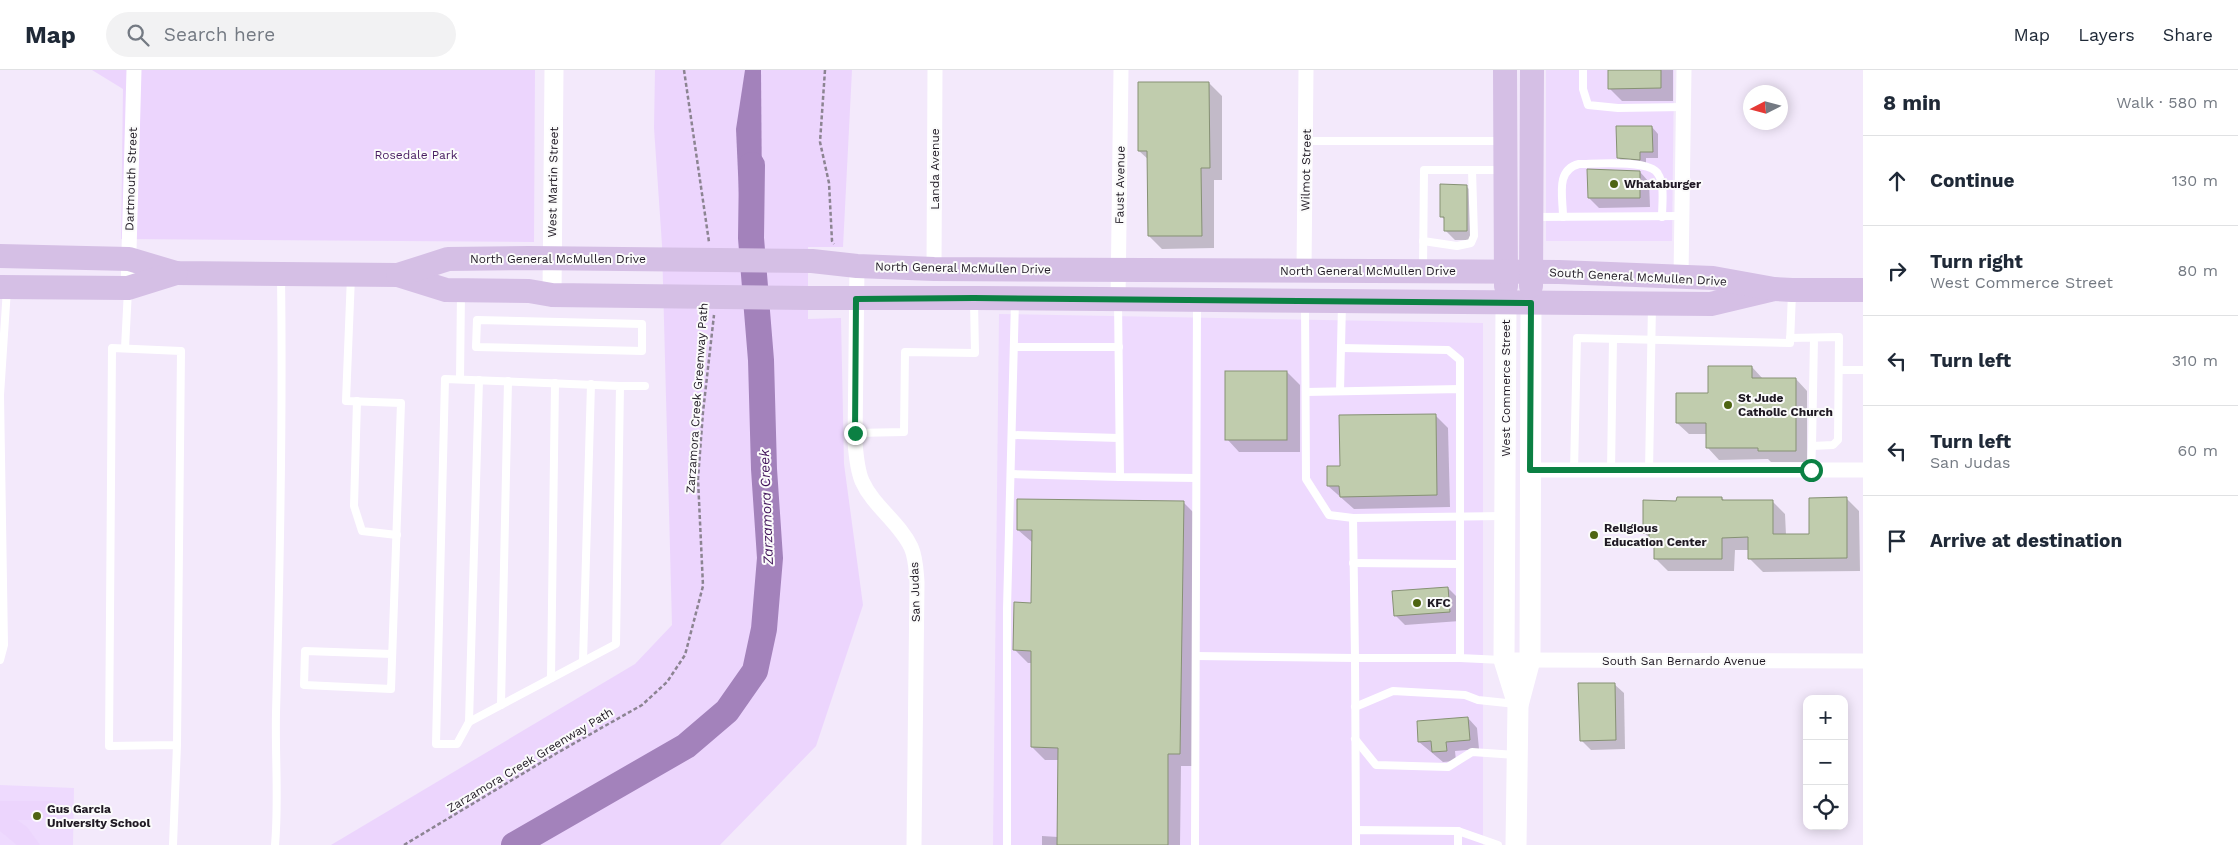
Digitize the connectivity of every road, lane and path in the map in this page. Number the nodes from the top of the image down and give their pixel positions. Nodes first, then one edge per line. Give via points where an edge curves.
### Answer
1 (134, 70) edge
2 (554, 70) edge
3 (684, 70) edge
4 (825, 70) edge
5 (936, 70) edge
6 (1121, 70) edge
7 (1306, 70) edge
8 (1505, 70) edge
9 (1532, 70) edge
10 (1583, 70) edge
11 (1684, 70) edge
12 (1684, 107) junction
13 (1306, 140) junction
14 (1505, 140) junction
15 (1472, 170) junction
16 (1505, 170) junction
17 (1682, 216) junction
18 (1531, 217) junction
19 (1563, 217) junction
20 (1662, 217) junction
21 (1424, 241) junction
22 (709, 246) dead end
23 (839, 247) dead end
24 (0, 256) edge
25 (553, 258) junction
26 (129, 259) junction
27 (856, 266) junction
28 (934, 269) junction
29 (1119, 270) junction
30 (1304, 270) junction
31 (1423, 271) junction
32 (1506, 272) junction
33 (1531, 272) junction
34 (176, 273) junction
35 (280, 274) junction
36 (351, 274) junction
37 (398, 275) junction
38 (1681, 277) junction
39 (4, 287) edge
40 (128, 288) junction
41 (461, 290) junction
42 (1783, 290) junction
43 (1863, 290) edge
44 (552, 294) junction
45 (974, 298) junction
46 (1015, 298) junction
47 (856, 299) junction
48 (1118, 299) junction
49 (1197, 300) junction
50 (1305, 301) junction
51 (1342, 301) junction
52 (1506, 303) junction
53 (1531, 303) junction
54 (1652, 304) junction
55 (714, 315) dead end
56 (461, 324) junction
57 (476, 327) junction
58 (2, 332) edge
59 (1790, 338) junction
60 (1814, 338) junction
61 (1613, 339) junction
62 (1651, 339) junction
63 (1014, 347) junction
64 (1119, 347) junction
65 (125, 348) junction
66 (1341, 348) junction
67 (1839, 370) junction
68 (1863, 370) edge
69 (460, 379) junction
70 (478, 380) junction
71 (508, 381) junction
72 (555, 383) junction
73 (591, 384) junction
74 (620, 386) junction
75 (644, 386) dead end
76 (1460, 389) junction
77 (1340, 391) junction
78 (1306, 392) junction
79 (0, 395) edge
80 (357, 401) junction
81 (855, 433) junction
82 (1012, 435) junction
83 (1120, 438) junction
84 (1812, 446) junction
85 (1530, 470) junction
86 (1811, 470) junction
87 (1863, 470) edge
88 (1574, 471) junction
89 (1611, 471) junction
90 (1650, 471) junction
91 (1011, 474) junction
92 (1120, 477) junction
93 (1196, 478) junction
94 (1460, 516) junction
95 (1505, 516) junction
96 (1353, 518) junction
97 (396, 535) junction
98 (1354, 564) junction
99 (1460, 564) junction
100 (392, 654) junction
101 (1196, 656) junction
102 (1355, 658) junction
103 (1460, 658) junction
104 (0, 660) edge
105 (1504, 660) junction
106 (1530, 660) junction
107 (583, 661) junction
108 (1863, 661) edge
109 (551, 678) junction
110 (1518, 705) junction
111 (501, 706) junction
112 (1355, 707) junction
113 (469, 722) junction
114 (1356, 739) junction
115 (177, 745) junction
116 (1516, 755) junction
117 (1356, 830) junction
118 (1458, 832) junction
119 (173, 845) edge
120 (275, 845) edge
121 (404, 845) edge
122 (914, 845) edge
123 (1007, 845) edge
124 (1195, 845) edge
125 (1356, 845) edge
126 (1458, 845) edge
127 (1498, 845) edge
128 (1516, 845) edge

1 - 26 street, Dartmouth Street
2 - 25 street, West Martin Street
3 - 22 path
4 - 23 path via 821,149 829,183 832,241
5 - 28 street, Landa Avenue
6 - 29 street, Faust Avenue
7 - 13 street, Wilmot Street
8 - 14 main road, West Commerce Street
9 - 18 main road, West Commerce Street
10 - 12 lane via 1583,89 1588,105
11 - 12 street
12 - 17 street
13 - 14 lane
13 - 30 street, Wilmot Street
14 - 16 main road, West Commerce Street
15 - 16 lane
15 - 21 lane via 1424,170
15 - 21 lane via 1474,236 1471,243 1458,246
16 - 32 main road, West Commerce Street
17 - 20 lane
17 - 38 street
18 - 19 lane
18 - 33 main road, West Commerce Street
19 - 20 lane
19 - 20 lane via 1563,175 1569,166 1579,164 1651,168 1661,181
21 - 31 lane
24 - 26 main road, North General McMullen Drive
25 - 27 main road, North General McMullen Drive via 812,261
25 - 37 main road, North General McMullen Drive via 448,259
25 - 44 street, West Martin Street
26 - 34 main road, North General McMullen Drive
26 - 40 street, Dartmouth Street
27 - 28 main road, North General McMullen Drive
27 - 47 street, San Judas
28 - 29 main road, North General McMullen Drive
29 - 30 main road, North General McMullen Drive
29 - 48 street, Faust Avenue
30 - 31 main road, North General McMullen Drive
31 - 32 main road, North General McMullen Drive
32 - 33 main road, North General McMullen Drive
32 - 52 main road, West Commerce Street
33 - 38 main road, South General McMullen Drive
33 - 53 main road, West Commerce Street
34 - 35 main road, North General McMullen Drive
34 - 40 main road, North General McMullen Drive
35 - 36 main road, North General McMullen Drive
35 - 120 lane
36 - 37 main road, North General McMullen Drive
36 - 80 lane via 346,401
37 - 41 main road, North General McMullen Drive via 446,290
38 - 42 main road, South General McMullen Drive via 1713,278
39 - 40 main road, North General McMullen Drive
39 - 58 lane
40 - 65 lane
41 - 44 main road, North General McMullen Drive
41 - 56 lane
42 - 43 main road, South General McMullen Drive
42 - 54 main road, South General McMullen Drive via 1711,304
42 - 59 lane
44 - 47 main road, North General McMullen Drive
45 - 46 main road, North General McMullen Drive
45 - 47 main road, North General McMullen Drive
45 - 81 lane via 975,353 905,352 904,432
46 - 48 main road, North General McMullen Drive
46 - 63 lane
47 - 81 street, San Judas
48 - 49 main road, North General McMullen Drive
48 - 64 lane
49 - 50 main road, North General McMullen Drive
49 - 93 lane
50 - 51 main road, North General McMullen Drive
50 - 78 lane
51 - 52 main road, North General McMullen Drive
51 - 66 lane
52 - 53 main road, South General McMullen Drive
52 - 95 main road, West Commerce Street
53 - 54 main road, South General McMullen Drive
53 - 85 main road, West Commerce Street
54 - 62 lane
55 - 121 path, Zarzamora Creek Greenway Path via 698,479 703,586 685,655 668,682 642,705
56 - 57 lane
56 - 69 lane
57 - 57 lane via 476,347 642,351 642,324 477,320
58 - 79 lane
59 - 60 lane
59 - 62 lane via 1790,343
60 - 67 lane via 1839,337
60 - 84 lane
61 - 62 lane
61 - 88 lane via 1577,338
61 - 89 lane
62 - 90 lane
63 - 64 lane
63 - 82 lane
64 - 83 lane
65 - 115 lane via 180,351
65 - 115 lane via 112,348 109,746
66 - 76 lane via 1448,350 1460,360
66 - 77 lane
67 - 68 lane
67 - 84 lane via 1838,440 1833,445
69 - 70 lane
69 - 113 lane via 445,379 436,744 457,744
70 - 71 lane
70 - 113 lane
71 - 72 lane
71 - 111 lane
72 - 73 lane
72 - 109 lane
73 - 74 lane
73 - 107 lane
74 - 75 lane
74 - 107 lane via 616,644
76 - 77 lane
76 - 94 lane
77 - 78 lane
78 - 96 lane via 1306,479 1329,515
79 - 104 lane via 4,645
80 - 97 lane via 354,506 362,532
80 - 97 lane via 401,403
81 - 122 street, San Judas via 862,480 870,495 903,534 915,561
82 - 83 lane
82 - 91 lane
83 - 92 lane
84 - 86 lane
85 - 88 street
85 - 106 main road, West Commerce Street
86 - 87 street
86 - 90 street
88 - 89 street
89 - 90 street
91 - 92 lane
91 - 123 lane via 1007,609
92 - 93 lane
93 - 101 lane
94 - 95 lane
94 - 96 lane
94 - 99 lane
95 - 105 main road, West Commerce Street
96 - 98 lane
97 - 100 lane
98 - 99 lane
98 - 102 lane
99 - 103 lane
100 - 100 lane via 391,689 304,685 305,651
101 - 102 lane
101 - 124 lane
102 - 103 lane
102 - 112 lane
103 - 105 lane
105 - 106 street, South San Bernardo Avenue
105 - 110 main road, West Commerce Street
106 - 108 street, South San Bernardo Avenue
106 - 110 main road, West Commerce Street
107 - 109 lane
109 - 111 lane
110 - 112 lane via 1464,695 1393,691
110 - 116 main road, West Commerce Street
111 - 113 lane
112 - 114 lane
114 - 116 lane via 1376,765 1448,767 1472,752
114 - 117 lane
115 - 119 lane
116 - 128 main road, West Commerce Street
117 - 118 lane
117 - 125 lane
118 - 126 lane
118 - 127 lane

